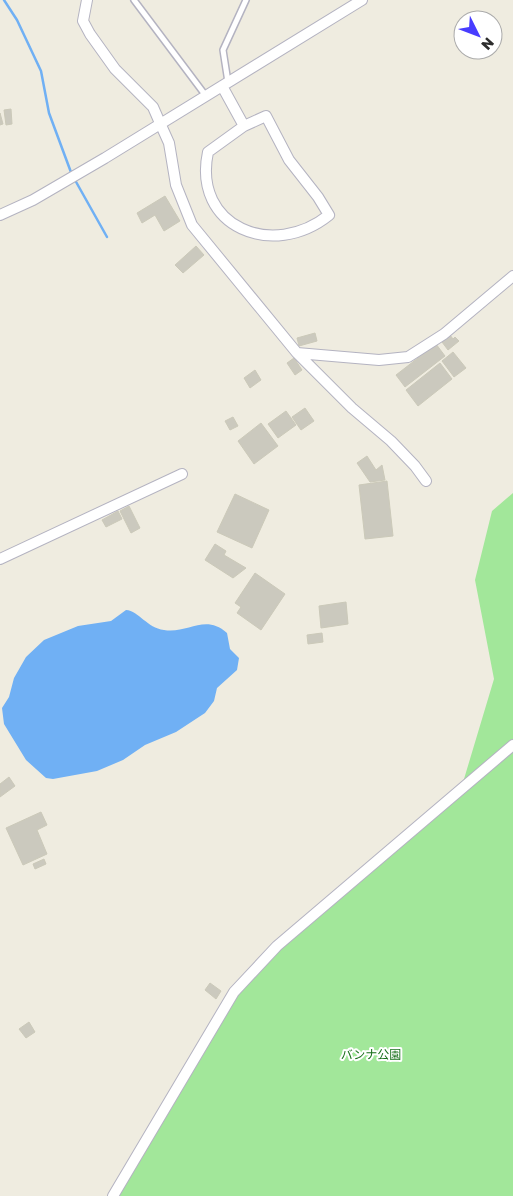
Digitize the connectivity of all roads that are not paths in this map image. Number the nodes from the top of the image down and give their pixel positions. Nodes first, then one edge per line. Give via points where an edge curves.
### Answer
1 (87, 0) edge
2 (134, 0) edge
3 (246, 0) edge
4 (362, 0) edge
5 (225, 84) junction
6 (206, 96) junction
7 (160, 123) junction
8 (244, 126) junction
9 (0, 215) edge
10 (513, 276) edge
11 (297, 353) junction
12 (182, 474) dead end
13 (426, 481) dead end
14 (0, 559) edge
15 (513, 745) edge
16 (113, 1196) edge

1 - 7 street via 83,20 90,34 115,69 153,107
2 - 6 lane
3 - 5 lane via 223,50
4 - 5 street
5 - 6 street
5 - 8 street
6 - 7 street
7 - 9 street via 33,200
7 - 11 street via 169,143 176,185 192,225
8 - 8 street via 208,152 205,166 207,192 221,211 239,229 263,237 296,234 314,227 329,215 289,160 266,116
10 - 11 street via 444,334 408,357 379,360
11 - 13 street via 352,408 391,441
12 - 14 street
15 - 16 street via 277,946 234,992

